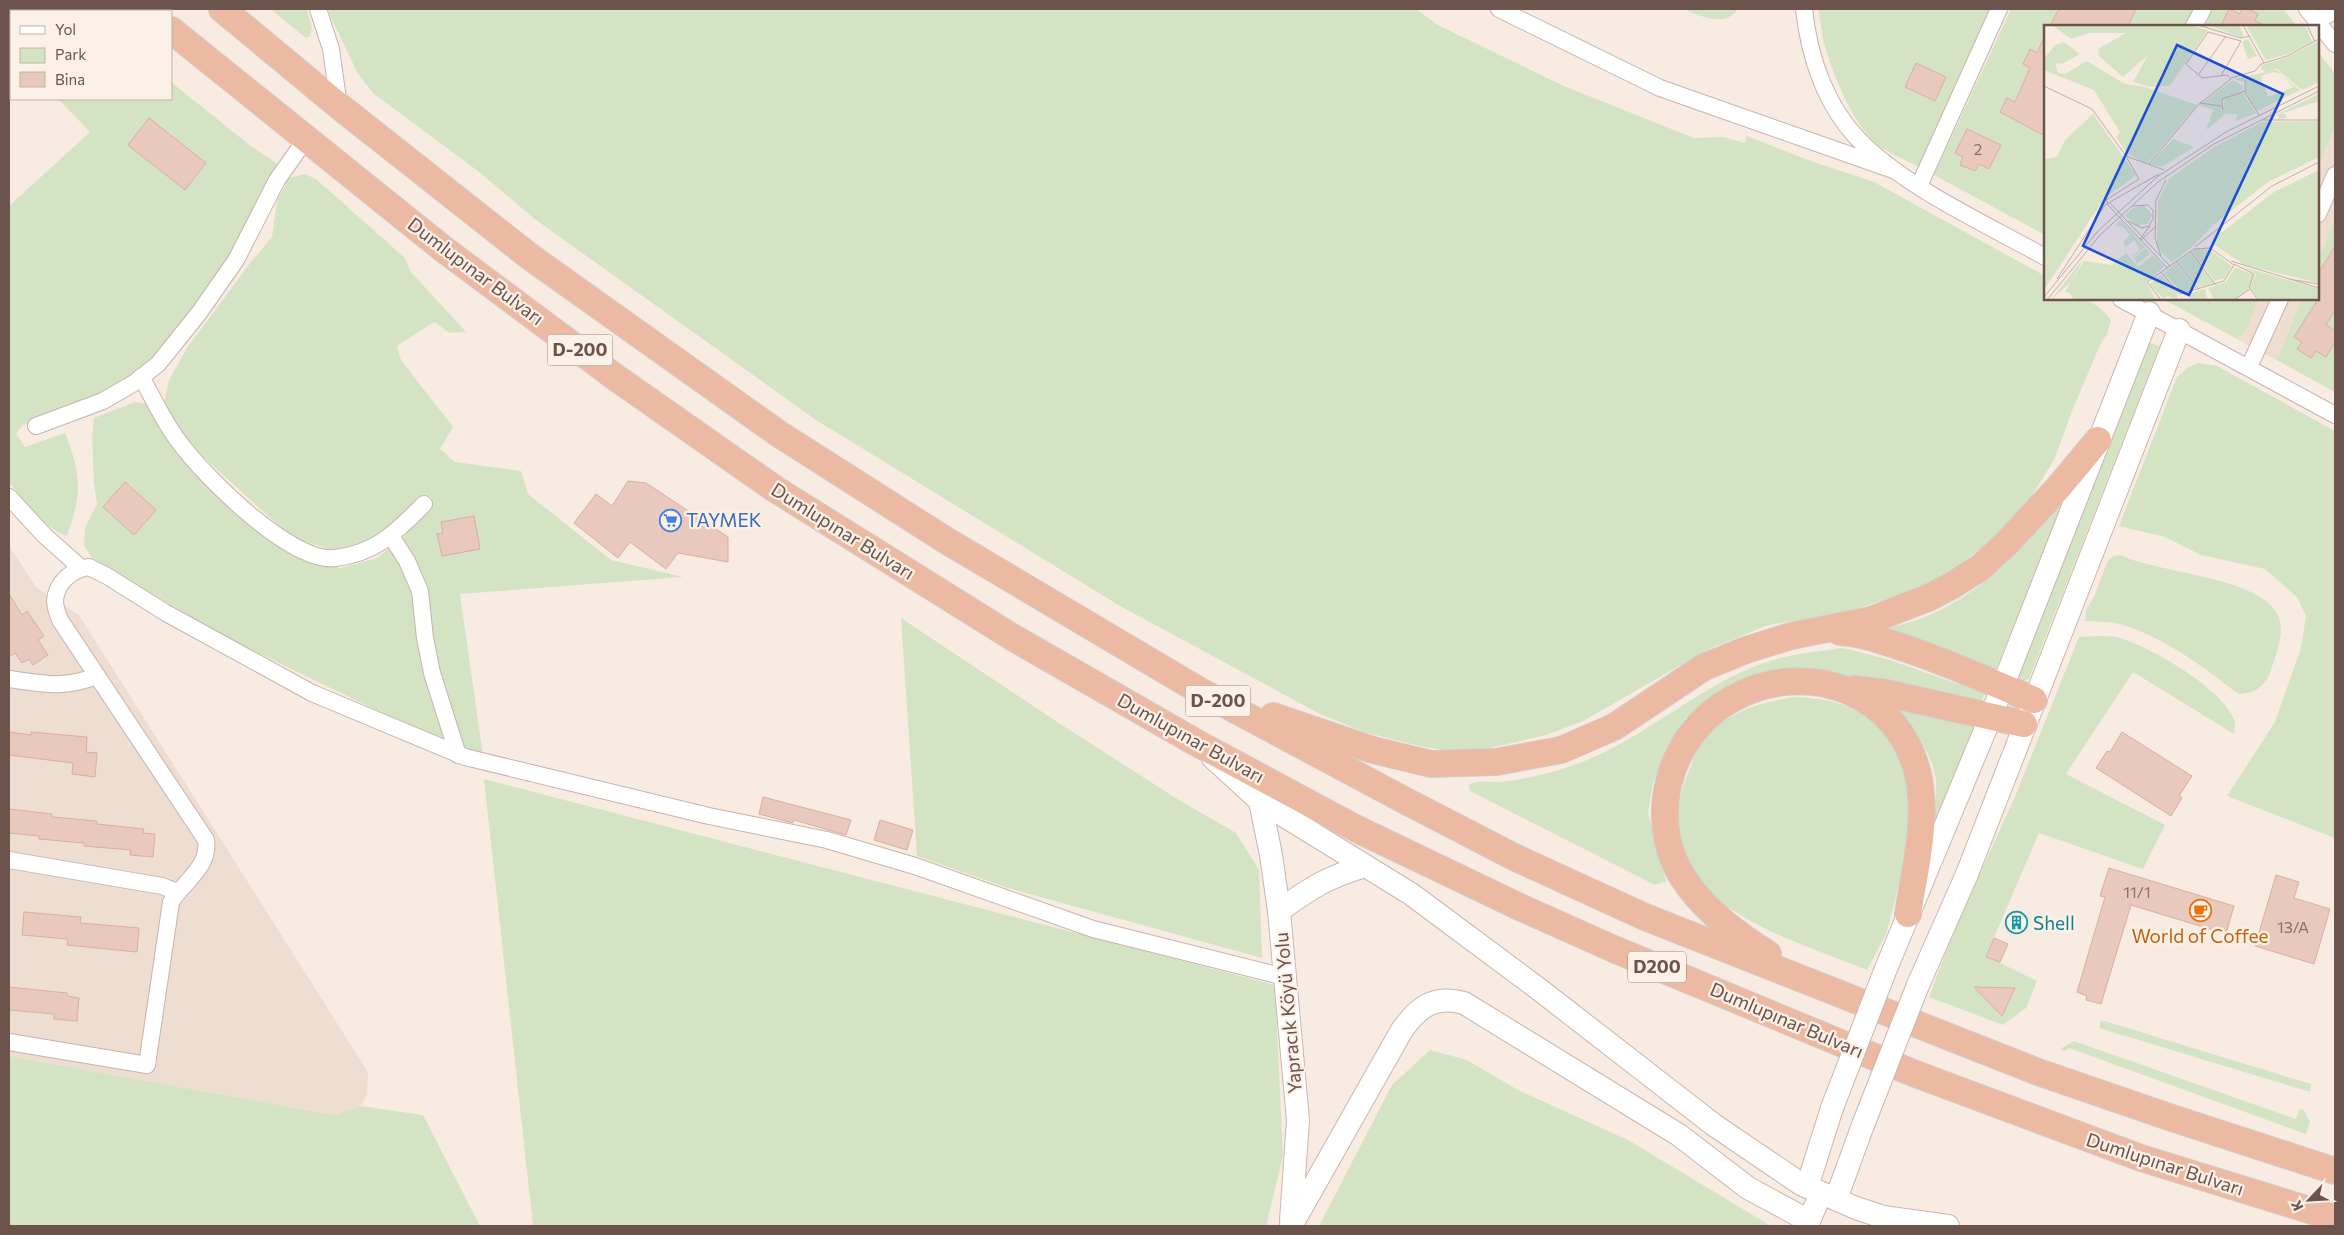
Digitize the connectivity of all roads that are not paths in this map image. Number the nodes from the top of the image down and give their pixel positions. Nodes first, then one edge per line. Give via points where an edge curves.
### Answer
1 (222, 9) edge
2 (318, 9) edge
3 (1499, 9) edge
4 (1804, 9) edge
5 (1999, 9) edge
6 (2202, 9) edge
7 (2335, 11) edge
8 (2311, 15) edge
9 (2194, 25) edge
10 (172, 31) edge
11 (2335, 44) edge
12 (340, 106) junction
13 (306, 139) junction
14 (1896, 171) junction
15 (2335, 175) edge
16 (1919, 186) junction
17 (2319, 212) edge
18 (2044, 256) edge
19 (2123, 300) edge
20 (2280, 300) edge
21 (2149, 313) junction
22 (2179, 330) junction
23 (2249, 367) junction
24 (141, 377) junction
25 (2335, 415) edge
26 (36, 426) dead end
27 (2098, 440) junction
28 (9, 497) edge
29 (424, 504) dead end
30 (391, 536) junction
31 (81, 568) junction
32 (1822, 632) junction
33 (1012, 637) joint
34 (97, 676) junction
35 (9, 679) edge
36 (1841, 687) junction
37 (2003, 687) junction
38 (1200, 691) junction
39 (2034, 700) junction
40 (1991, 716) junction
41 (2024, 724) junction
42 (1195, 742) junction
43 (458, 755) junction
44 (1260, 801) junction
45 (9, 860) edge
46 (1365, 866) junction
47 (177, 892) junction
48 (1279, 911) junction
49 (1908, 914) junction
50 (1285, 977) junction
51 (1819, 986) junction
52 (9, 1042) edge
53 (2335, 1171) edge
54 (1821, 1193) junction
55 (2335, 1218) edge
56 (1291, 1226) edge
57 (1948, 1226) edge

1 - 12 highway, D-200
2 - 12 street via 331,49
3 - 14 street via 1660,88
4 - 14 street via 1813,60 1839,114 1858,139
5 - 16 street
6 - 9 street
7 - 8 street
8 - 11 street
10 - 13 highway, Dumlupınar Bulvarı / D-200
12 - 38 highway, D-200 via 529,256 779,434 947,541
13 - 24 street via 277,180 236,260 158,364
13 - 33 highway, Dumlupınar Bulvarı / D-200 via 442,248 615,377 776,489
14 - 16 street
15 - 17 street
16 - 18 street
19 - 21 street
20 - 23 street
21 - 22 street
21 - 27 main road
22 - 23 street
22 - 39 main road
23 - 25 street
24 - 26 street via 103,401
24 - 30 street via 178,442 264,527 315,556 333,558 375,547
27 - 32 highway via 2030,520 1981,567 1928,598 1871,620
27 - 37 main road
28 - 31 street
29 - 30 street
30 - 43 street via 420,591 432,673
31 - 34 street via 63,580 55,602 60,620
31 - 43 street via 89,567 107,576 166,613 312,693
32 - 37 highway via 1856,633 1948,663
32 - 38 highway via 1790,636 1704,667 1614,727 1561,750 1496,762 1431,764 1401,758
33 - 42 highway, Dumlupınar Bulvarı / D200
34 - 35 street via 56,686
34 - 47 street via 206,840 208,852 203,863
36 - 40 highway via 1886,693
36 - 49 highway via 1864,697 1883,712 1912,754 1922,803 1921,834
36 - 51 highway via 1797,682 1774,685 1732,698 1693,730 1679,751 1665,800 1669,842 1686,883 1737,935
37 - 39 highway
37 - 40 main road
38 - 51 highway, D-200 via 1514,856 1645,917
39 - 41 main road
40 - 41 highway
40 - 49 main road
41 - 54 main road, bridge via 1967,874 1918,985 1863,1125
42 - 44 main road
42 - 55 highway, Dumlupınar Bulvarı / D200 via 1357,829 1616,950 1995,1104 2141,1158
43 - 50 street via 708,816 827,840 915,866 1093,929
44 - 46 main road
44 - 48 main road, Yapracık Köyü Yolu
45 - 47 street via 162,886
46 - 48 main road via 1336,874
46 - 54 main road via 1411,894 1714,1125 1766,1162
47 - 52 street via 168,918 147,1065
48 - 50 main road, Yapracık Köyü Yolu
49 - 54 main road, bridge via 1832,1108
50 - 56 main road, Yapracık Köyü Yolu via 1298,1120
51 - 53 highway, D-200 via 2038,1072
54 - 56 main road via 1809,1221 1748,1188 1679,1135 1464,1003 1440,1000 1412,1015 1402,1030
54 - 57 main road via 1883,1217

